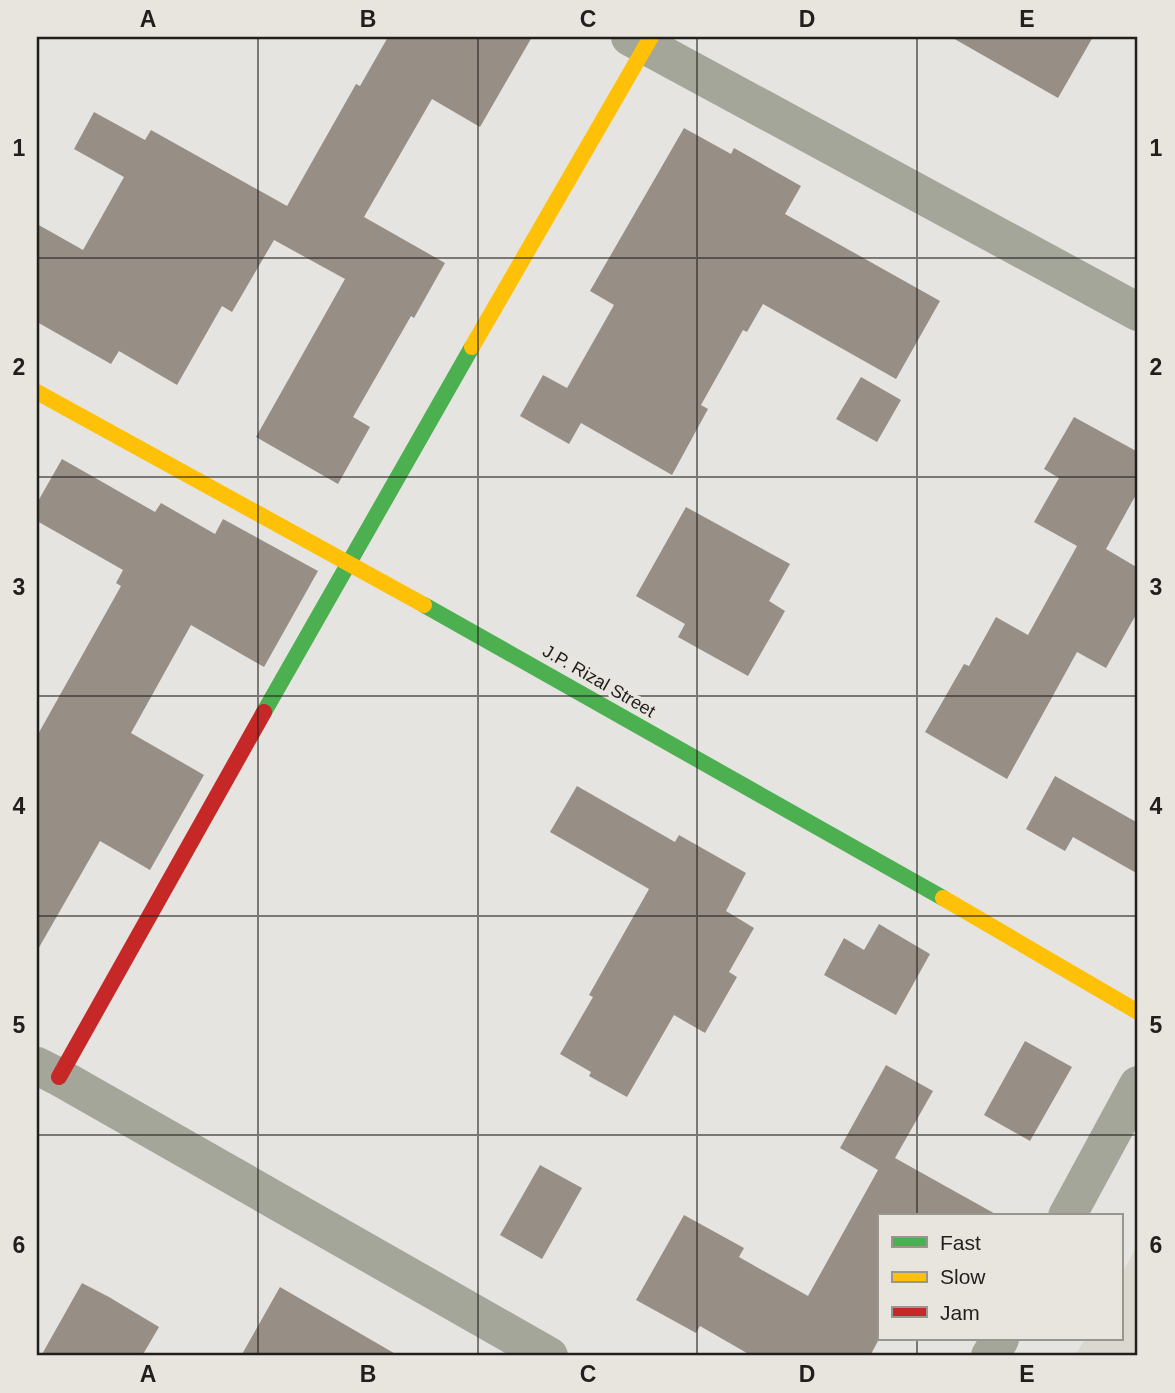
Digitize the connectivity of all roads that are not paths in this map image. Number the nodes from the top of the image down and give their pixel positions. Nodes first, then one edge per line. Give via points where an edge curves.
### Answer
1 (642, 40) edge
2 (1138, 312) edge
3 (37, 393) edge
4 (349, 561) junction
5 (1138, 1012) edge
6 (48, 1072) edge
7 (1138, 1085) edge
8 (1068, 1214) edge
9 (999, 1340) edge
10 (549, 1356) edge
11 (990, 1356) edge

1 - 2 street
1 - 4 street
3 - 4 street, J.P. Rizal Street
4 - 5 street, J.P. Rizal Street
4 - 6 street
6 - 10 street
7 - 8 street
9 - 11 street

